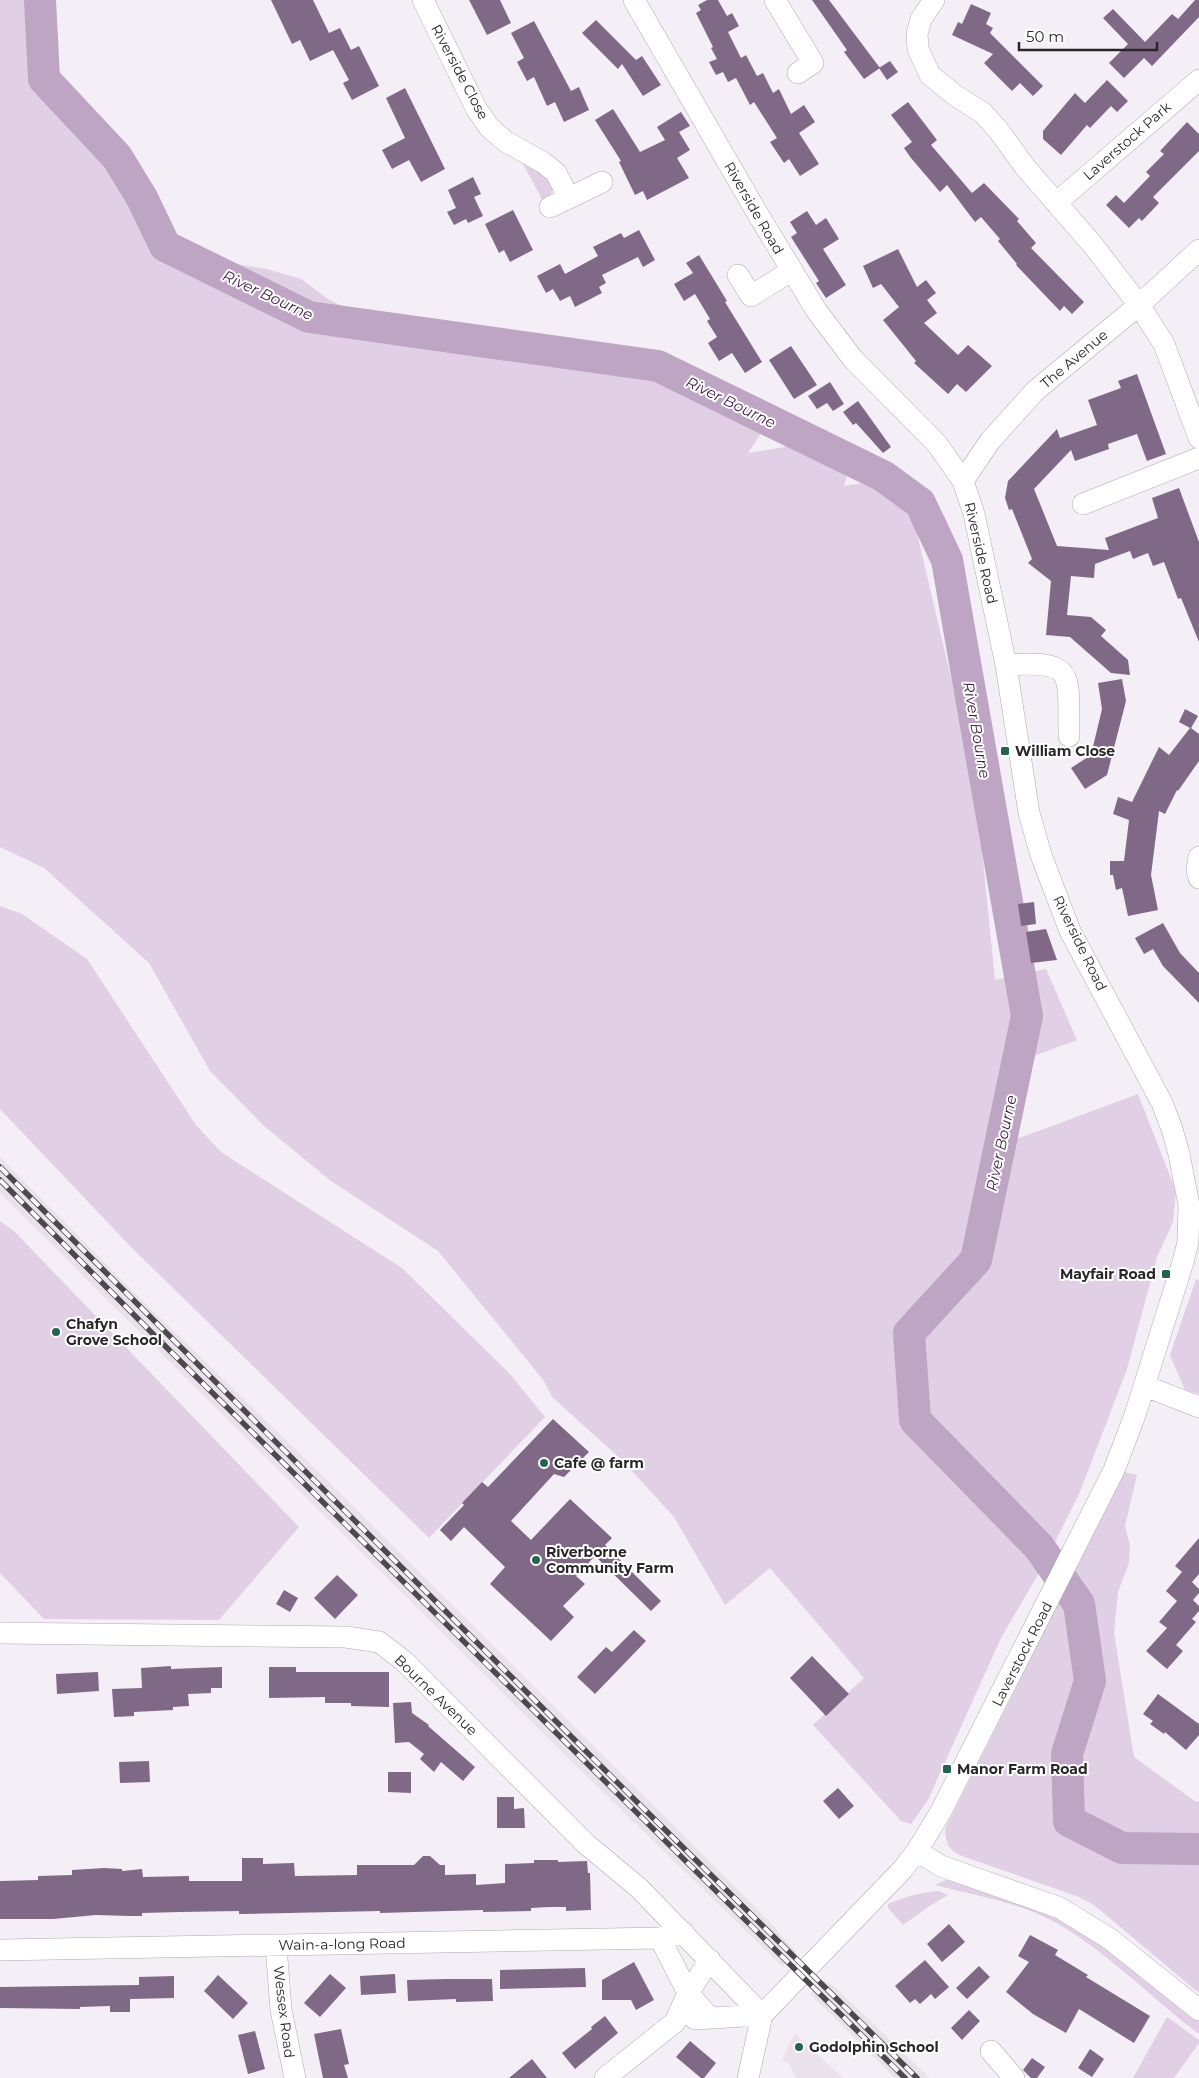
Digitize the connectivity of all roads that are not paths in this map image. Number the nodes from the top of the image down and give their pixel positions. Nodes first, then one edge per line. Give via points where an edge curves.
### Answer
1 (423, 0) edge
2 (634, 0) edge
3 (776, 0) edge
4 (934, 0) edge
5 (812, 63) dead end
6 (1199, 80) edge
7 (602, 182) dead end
8 (569, 198) junction
9 (1056, 203) junction
10 (550, 207) dead end
11 (1199, 250) edge
12 (791, 271) junction
13 (738, 275) dead end
14 (1138, 304) junction
15 (1199, 438) edge
16 (1199, 458) edge
17 (963, 481) junction
18 (1083, 504) dead end
19 (1006, 665) junction
20 (1069, 736) dead end
21 (1199, 857) edge
22 (1199, 878) edge
23 (1192, 1173) edge
24 (1144, 1386) junction
25 (1199, 1407) edge
26 (0, 1633) edge
27 (917, 1851) junction
28 (683, 1932) junction
29 (660, 1938) junction
30 (276, 1945) junction
31 (0, 1950) edge
32 (710, 1960) junction
33 (688, 1993) junction
34 (1199, 2010) edge
35 (762, 2015) junction
36 (709, 2017) junction
37 (675, 2022) junction
38 (991, 2051) dead end
39 (295, 2078) edge
40 (605, 2078) edge
41 (748, 2078) edge
42 (1014, 2078) edge

1 - 8 street, Riverside Close via 476,108 489,127 505,141 544,162 556,173
2 - 12 street, Riverside Road
3 - 5 street
4 - 9 street via 917,34 922,62 930,75 983,113
6 - 9 street, Laverstock Park
7 - 8 street
8 - 10 street
9 - 14 street
11 - 14 street, The Avenue
12 - 13 street via 756,304
12 - 17 street, Riverside Road via 839,343 938,444
14 - 15 street via 1164,344
14 - 17 street, The Avenue via 1035,391 990,442
16 - 18 street
17 - 19 street, Riverside Road via 974,514
19 - 20 street via 1047,664 1064,674 1068,683
19 - 23 street, Riverside Road via 1030,813 1041,856 1070,931 1162,1103
21 - 22 street
23 - 24 street, Laverstock Road via 1188,1242
24 - 25 street
24 - 27 street, Laverstock Road via 1114,1470 1085,1530 940,1814
26 - 28 street, Bourne Avenue via 346,1637 379,1642 404,1661 586,1844 639,1888
27 - 34 street via 941,1866 1060,1908 1110,1940
27 - 35 street, Laverstock Road
28 - 29 street, Wain-a-long Road
28 - 32 street, Bourne Avenue
29 - 30 street, Wain-a-long Road
29 - 33 street
30 - 31 street, Wain-a-long Road
30 - 39 street, Wessex Road via 281,2010
32 - 33 street
32 - 35 street, Bourne Avenue
33 - 36 street
33 - 37 street
35 - 36 street
35 - 41 street
36 - 37 street
37 - 40 street
38 - 42 street

